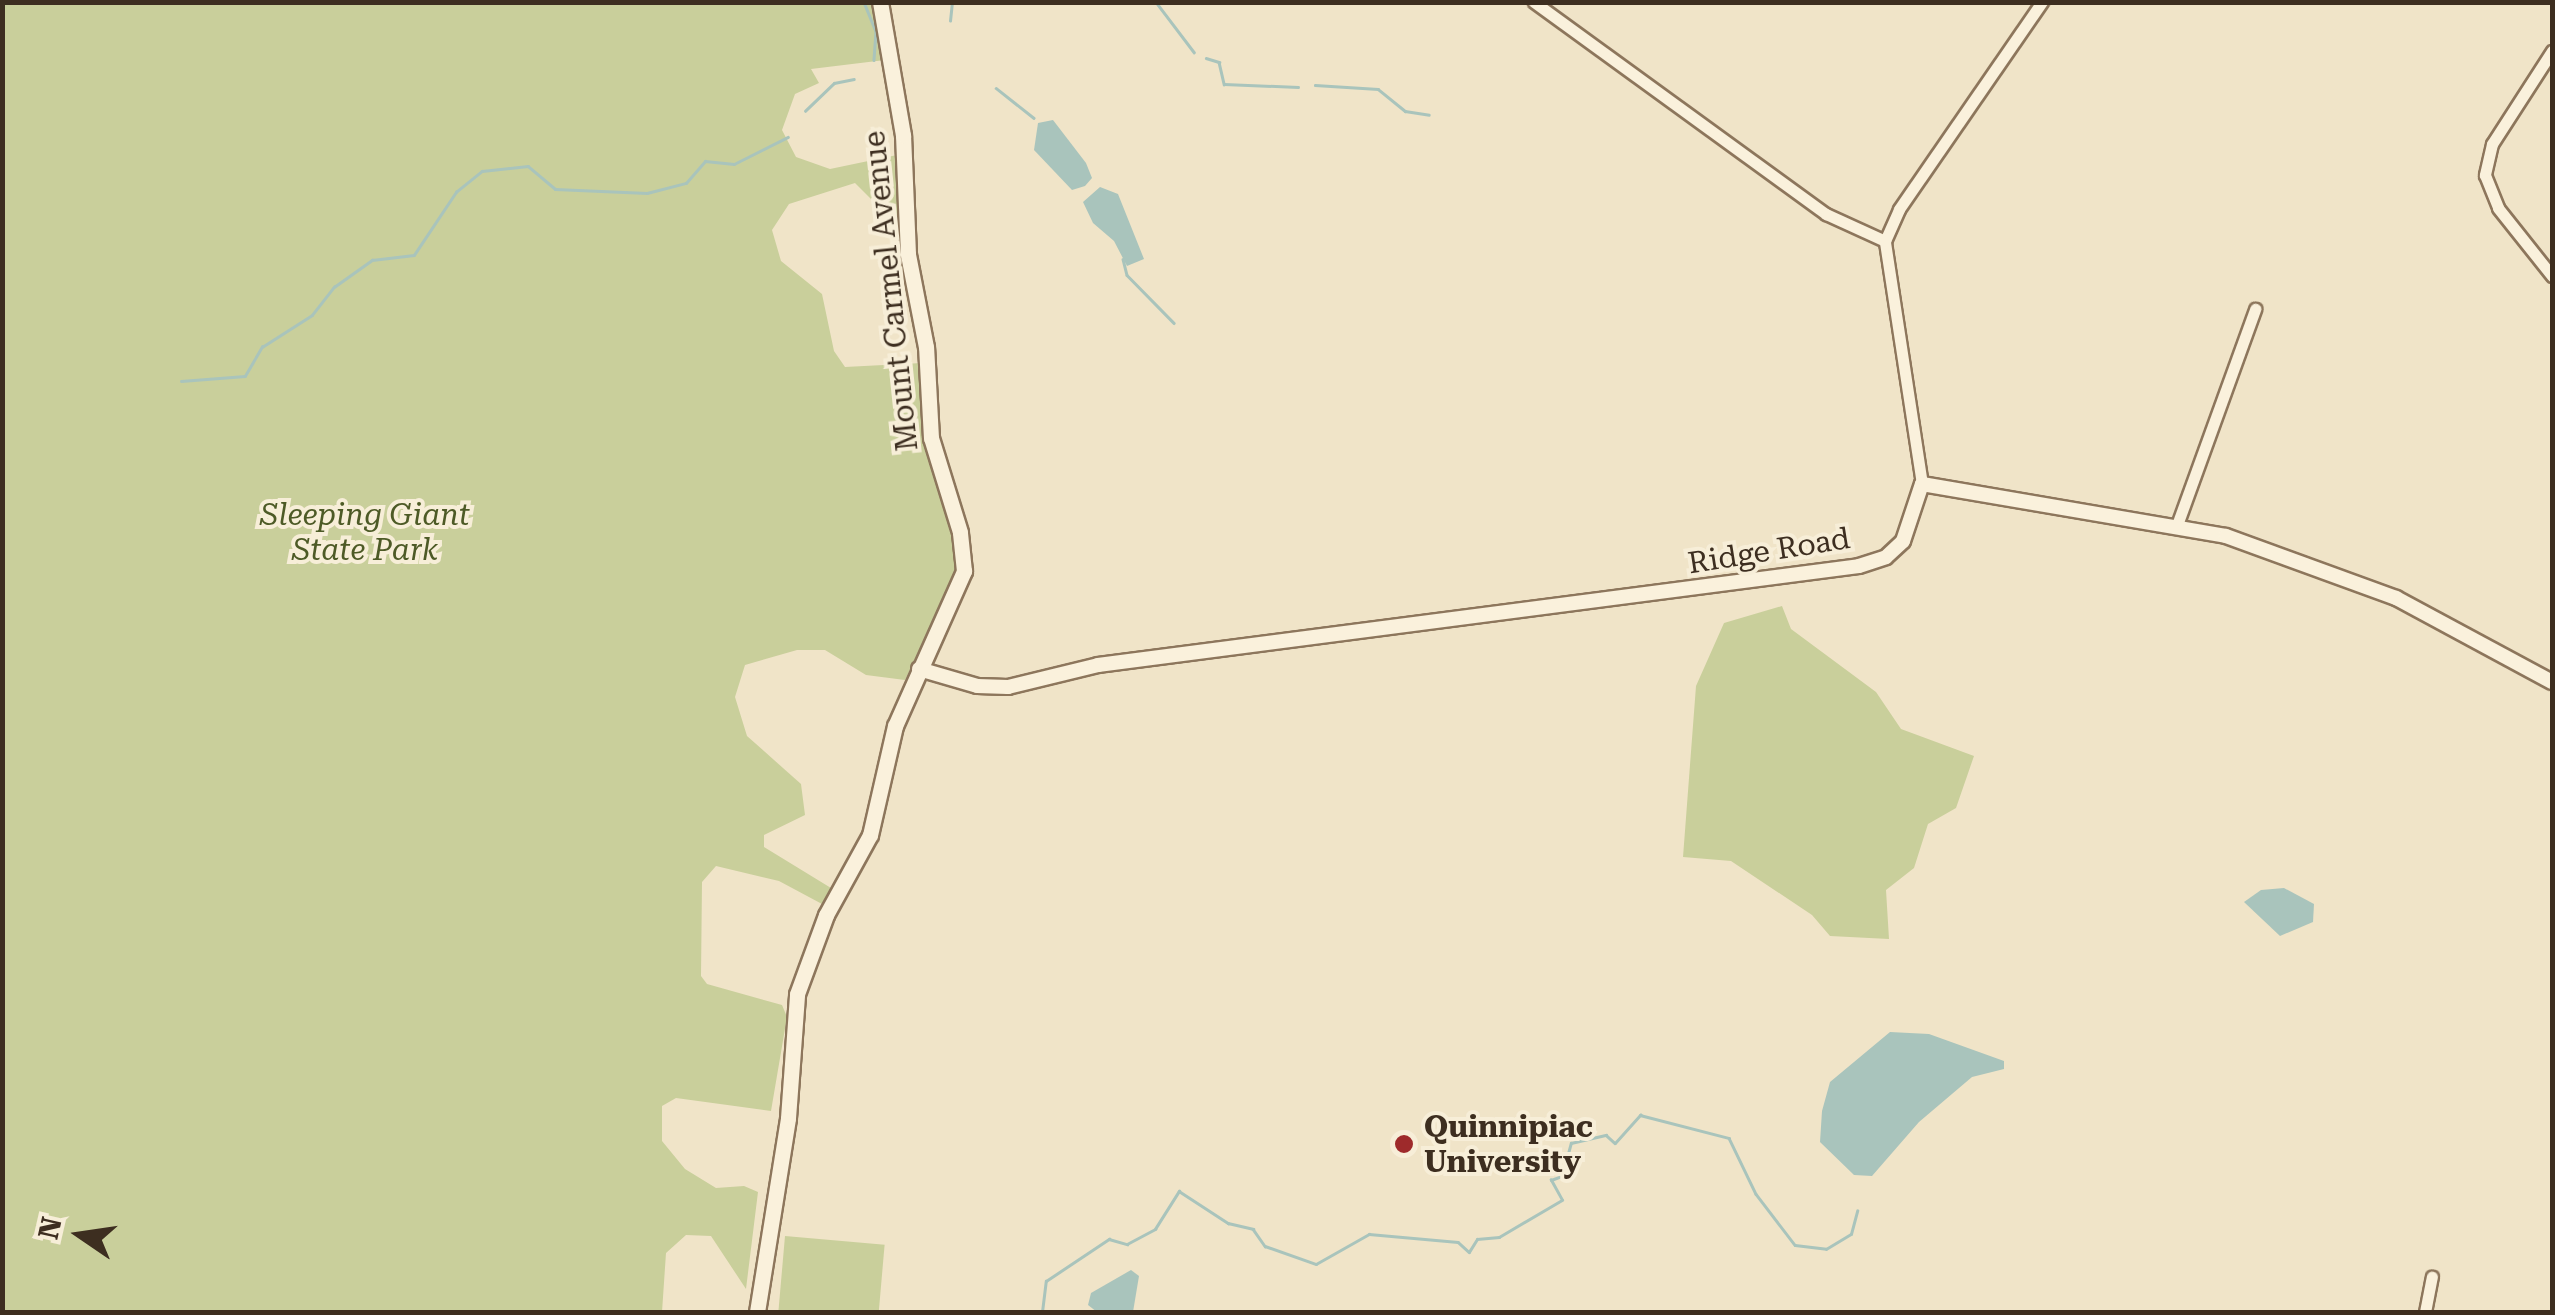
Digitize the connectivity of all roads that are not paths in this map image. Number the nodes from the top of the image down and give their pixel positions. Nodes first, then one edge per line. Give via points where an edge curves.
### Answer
1 (880, 2) edge
2 (1534, 2) edge
3 (2042, 2) edge
4 (2552, 51) edge
5 (1885, 241) junction
6 (2552, 276) edge
7 (2255, 309) dead end
8 (1922, 484) junction
9 (2177, 525) junction
10 (919, 669) junction
11 (2552, 682) edge
12 (2432, 1276) dead end
13 (757, 1312) edge
14 (2425, 1312) edge

1 - 10 main road, Mount Carmel Avenue via 902,135 908,254 926,347 931,438 965,562 960,588
2 - 5 street via 1826,214
3 - 5 street via 1898,209
4 - 6 street via 2492,144 2485,175 2498,208
5 - 8 street
7 - 9 street
8 - 9 street
8 - 10 street, Ridge Road via 1903,542 1886,557 1859,566 1098,665 1008,687 977,686
9 - 11 street via 2264,548 2396,598
10 - 13 main road, Mount Carmel Avenue via 890,743 875,822 821,924 794,1007 788,1118
12 - 14 street

